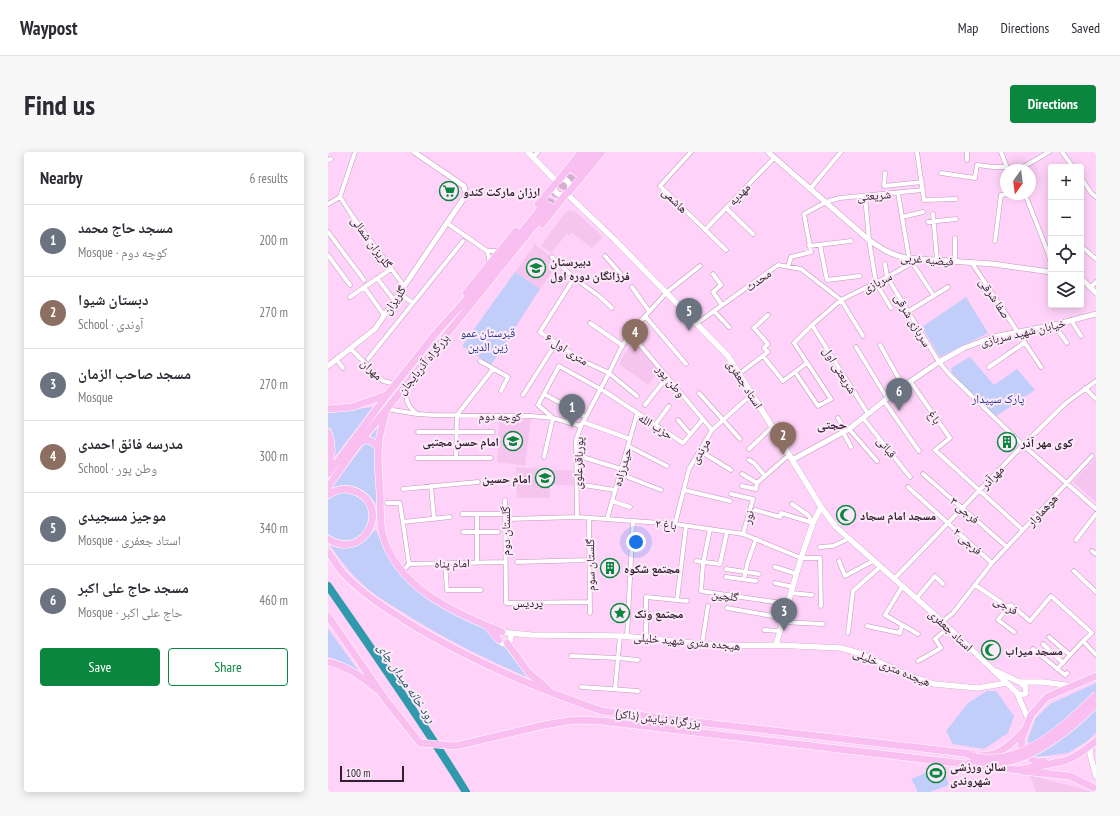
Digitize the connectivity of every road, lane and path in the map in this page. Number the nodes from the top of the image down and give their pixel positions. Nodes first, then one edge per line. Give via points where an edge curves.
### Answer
1 (355, 152) edge
2 (414, 152) edge
3 (528, 152) edge
4 (538, 152) edge
5 (581, 152) edge
6 (587, 152) edge
7 (595, 152) edge
8 (602, 152) edge
9 (691, 152) edge
10 (768, 152) edge
11 (841, 152) edge
12 (917, 152) edge
13 (967, 152) edge
14 (1001, 152) edge
15 (1049, 152) edge
16 (1062, 152) edge
17 (533, 157) junction
18 (774, 158) junction
19 (967, 160) dead end
20 (1006, 164) edge
21 (1029, 164) edge
22 (1071, 164) edge
23 (1000, 167) edge
24 (576, 170) junction
25 (885, 173) dead end
26 (941, 173) dead end
27 (557, 182) junction
28 (922, 182) junction
29 (1084, 182) edge
30 (810, 189) junction
31 (923, 190) junction
32 (567, 193) junction
33 (898, 193) junction
34 (865, 196) junction
35 (340, 197) junction
36 (1096, 197) edge
37 (956, 199) dead end
38 (1000, 200) edge
39 (1028, 200) edge
40 (826, 202) junction
41 (328, 204) edge
42 (548, 205) junction
43 (726, 208) junction
44 (923, 212) dead end
45 (933, 214) dead end
46 (902, 217) junction
47 (956, 219) dead end
48 (934, 221) junction
49 (928, 222) dead end
50 (447, 223) junction
51 (705, 230) junction
52 (328, 232) edge
53 (753, 234) dead end
54 (955, 238) dead end
55 (870, 240) junction
56 (463, 241) dead end
57 (851, 241) dead end
58 (996, 241) dead end
59 (820, 245) junction
60 (809, 246) junction
61 (1048, 247) edge
62 (1084, 249) edge
63 (726, 250) dead end
64 (487, 251) junction
65 (500, 251) junction
66 (328, 255) edge
67 (605, 256) dead end
68 (552, 257) dead end
69 (1096, 259) edge
70 (911, 260) junction
71 (936, 260) junction
72 (955, 262) junction
73 (972, 263) junction
74 (489, 264) junction
75 (885, 264) dead end
76 (700, 266) dead end
77 (788, 267) junction
78 (391, 268) junction
79 (1048, 272) edge
80 (620, 273) dead end
81 (713, 274) dead end
82 (860, 276) dead end
83 (887, 277) junction
84 (377, 278) junction
85 (574, 278) junction
86 (364, 280) dead end
87 (1084, 281) edge
88 (1096, 282) edge
89 (876, 283) junction
90 (350, 285) dead end
91 (404, 286) junction
92 (364, 287) junction
93 (632, 287) dead end
94 (948, 287) dead end
95 (1091, 287) junction
96 (667, 292) junction
97 (399, 293) junction
98 (1096, 293) edge
99 (934, 296) junction
100 (350, 297) dead end
101 (394, 300) junction
102 (841, 300) junction
103 (413, 303) junction
104 (722, 305) junction
105 (612, 308) dead end
106 (891, 308) dead end
107 (649, 311) junction
108 (714, 311) junction
109 (909, 311) junction
110 (1094, 314) edge
111 (384, 315) junction
112 (768, 315) dead end
113 (645, 316) junction
114 (1071, 320) junction
115 (1096, 320) edge
116 (590, 323) dead end
117 (696, 324) junction
118 (812, 325) junction
119 (1054, 325) junction
120 (728, 326) dead end
121 (436, 333) junction
122 (630, 333) junction
123 (1018, 333) junction
124 (863, 336) dead end
125 (1081, 336) dead end
126 (556, 343) junction
127 (1024, 343) junction
128 (1067, 343) dead end
129 (622, 345) junction
130 (880, 345) dead end
131 (856, 347) dead end
132 (350, 348) junction
133 (763, 356) junction
134 (336, 359) junction
135 (368, 359) dead end
136 (480, 361) dead end
137 (939, 362) junction
138 (807, 363) junction
139 (686, 364) dead end
140 (328, 366) edge
141 (989, 367) dead end
142 (1041, 367) dead end
143 (344, 368) dead end
144 (493, 369) junction
145 (795, 372) junction
146 (609, 374) junction
147 (739, 374) junction
148 (667, 377) junction
149 (910, 381) junction
150 (1096, 381) edge
151 (396, 384) junction
152 (406, 386) junction
153 (904, 386) junction
154 (1085, 388) junction
155 (602, 390) junction
156 (501, 391) dead end
157 (699, 393) dead end
158 (544, 394) junction
159 (752, 394) junction
160 (386, 395) junction
161 (523, 396) dead end
162 (637, 396) dead end
163 (1096, 399) edge
164 (886, 400) junction
165 (645, 406) dead end
166 (669, 406) dead end
167 (328, 409) edge
168 (387, 409) junction
169 (417, 414) junction
170 (637, 414) junction
171 (457, 415) junction
172 (866, 416) junction
173 (586, 417) junction
174 (553, 418) junction
175 (838, 418) dead end
176 (703, 419) junction
177 (678, 420) dead end
178 (722, 420) junction
179 (582, 424) junction
180 (655, 425) junction
181 (772, 427) junction
182 (712, 430) junction
183 (846, 430) junction
184 (328, 432) edge
185 (418, 432) dead end
186 (494, 432) dead end
187 (456, 433) junction
188 (690, 434) junction
189 (630, 439) junction
190 (740, 439) dead end
191 (360, 443) junction
192 (1023, 444) junction
193 (628, 446) junction
194 (852, 447) dead end
195 (749, 449) dead end
196 (379, 450) junction
197 (700, 450) junction
198 (919, 451) dead end
199 (576, 455) junction
200 (1092, 456) dead end
201 (544, 457) dead end
202 (417, 458) dead end
203 (456, 458) junction
204 (491, 458) dead end
205 (790, 458) junction
206 (749, 460) dead end
207 (877, 460) dead end
208 (667, 466) dead end
209 (328, 468) edge
210 (731, 470) dead end
211 (621, 471) junction
212 (328, 474) edge
213 (742, 474) dead end
214 (923, 474) dead end
215 (765, 476) junction
216 (910, 476) dead end
217 (478, 482) dead end
218 (1067, 483) junction
219 (577, 484) junction
220 (757, 484) junction
221 (431, 486) junction
222 (742, 486) dead end
223 (328, 487) edge
224 (908, 488) dead end
225 (403, 489) dead end
226 (615, 490) junction
227 (661, 490) dead end
228 (684, 490) junction
229 (979, 490) junction
230 (731, 494) dead end
231 (328, 496) edge
232 (505, 500) dead end
233 (612, 501) junction
234 (730, 501) dead end
235 (387, 503) dead end
236 (792, 504) dead end
237 (821, 507) junction
238 (630, 508) dead end
239 (962, 508) junction
240 (1096, 509) edge
241 (755, 510) dead end
242 (462, 514) dead end
243 (477, 514) junction
244 (1096, 514) edge
245 (506, 516) junction
246 (450, 517) dead end
247 (577, 517) junction
248 (589, 518) junction
249 (434, 519) junction
250 (607, 519) junction
251 (633, 521) junction
252 (403, 522) junction
253 (813, 523) junction
254 (947, 523) junction
255 (675, 524) junction
256 (686, 526) junction
257 (710, 530) junction
258 (1023, 530) junction
259 (463, 532) dead end
260 (477, 532) junction
261 (498, 532) dead end
262 (727, 532) junction
263 (743, 534) junction
264 (848, 538) junction
265 (328, 539) edge
266 (756, 539) junction
267 (1076, 540) dead end
268 (820, 547) dead end
269 (1007, 547) junction
270 (328, 552) edge
271 (801, 558) junction
272 (589, 560) junction
273 (696, 561) dead end
274 (839, 561) dead end
275 (873, 561) junction
276 (506, 562) junction
277 (517, 562) dead end
278 (445, 563) junction
279 (477, 563) junction
280 (703, 563) junction
281 (992, 563) junction
282 (409, 564) junction
283 (775, 567) dead end
284 (880, 567) junction
285 (726, 569) dead end
286 (1074, 571) dead end
287 (403, 572) junction
288 (746, 572) junction
289 (759, 574) dead end
290 (797, 574) junction
291 (726, 577) dead end
292 (744, 579) junction
293 (894, 579) junction
294 (756, 581) dead end
295 (775, 583) dead end
296 (943, 584) dead end
297 (975, 585) junction
298 (902, 587) junction
299 (482, 590) dead end
300 (792, 590) junction
301 (1096, 592) edge
302 (812, 596) dead end
303 (916, 599) junction
304 (677, 600) junction
305 (687, 601) dead end
306 (590, 602) junction
307 (788, 604) junction
308 (708, 606) dead end
309 (821, 606) dead end
310 (1008, 607) junction
311 (727, 608) dead end
312 (590, 613) dead end
313 (328, 616) edge
314 (783, 620) junction
315 (942, 622) junction
316 (823, 624) dead end
317 (486, 625) junction
318 (902, 625) junction
319 (867, 626) dead end
320 (948, 628) junction
321 (764, 630) dead end
322 (780, 631) junction
323 (1014, 632) dead end
324 (848, 633) dead end
325 (918, 634) dead end
326 (620, 636) junction
327 (627, 636) junction
328 (507, 637) junction
329 (1049, 637) dead end
330 (646, 638) junction
331 (499, 640) joint
332 (1083, 641) junction
333 (702, 644) junction
334 (1043, 644) dead end
335 (776, 645) junction
336 (1033, 649) dead end
337 (1070, 655) junction
338 (1096, 655) edge
339 (571, 656) dead end
340 (517, 658) junction
341 (618, 658) junction
342 (638, 660) dead end
343 (918, 661) dead end
344 (328, 662) edge
345 (1063, 663) junction
346 (992, 669) junction
347 (1057, 669) junction
348 (1067, 673) dead end
349 (1096, 676) edge
350 (517, 679) junction
351 (1020, 682) junction
352 (1007, 683) junction
353 (581, 686) dead end
354 (1073, 686) junction
355 (615, 689) junction
356 (638, 691) dead end
357 (1017, 693) junction
358 (1096, 695) edge
359 (558, 696) junction
360 (386, 700) junction
361 (1096, 704) edge
362 (1029, 721) junction
363 (1025, 730) junction
364 (1094, 743) edge
365 (968, 754) junction
366 (987, 756) junction
367 (1060, 762) junction
368 (966, 764) junction
369 (999, 768) junction
370 (1018, 770) junction
371 (1096, 776) edge
372 (1096, 789) edge

1 - 35 street
2 - 50 street, گلریزان via 464,186 466,195
3 - 17 main road
4 - 17 street
5 - 24 highway
6 - 24 highway
7 - 24 highway
8 - 24 highway
9 - 51 street, هاشمی via 660,186
10 - 18 street, فیضیه غربی
11 - 30 street
12 - 28 street
13 - 19 street
14 - 20 street
15 - 21 street
16 - 22 street
17 - 27 main road
18 - 30 street, فیضیه غربی
18 - 43 street, مهدیه
23 - 26 street via 977,164 975,178
24 - 27 highway
24 - 32 highway
25 - 28 street via 884,186
27 - 32 main road via 557,193
27 - 32 main road via 569,182 570,189
27 - 42 highway
28 - 31 street
29 - 36 street
30 - 40 street, فیضیه غربی
31 - 33 street, شریعتی
31 - 37 street via 924,200
32 - 42 highway
32 - 96 main road, استاد جعفری
33 - 34 street, شریعتی
33 - 46 street
34 - 40 street, شریعتی
34 - 55 street
35 - 41 street
35 - 78 street, گلریزان شمالی
38 - 58 street
39 - 61 street
40 - 55 street, فیضیه غربی
40 - 60 street, شریعتی via 804,214
42 - 65 highway
42 - 121 highway, بزرگراه آذربایجان
42 - 152 highway, بزرگراه آذربایجان
43 - 51 street, مهدیه
43 - 53 street
44 - 46 street
45 - 48 street
46 - 70 street
47 - 48 street
48 - 49 street
48 - 71 street
50 - 64 street
50 - 91 street, گلریزان
51 - 63 street
52 - 86 street
54 - 72 street
55 - 70 street, فیضیه غربی via 894,256
55 - 89 street
56 - 103 street
57 - 59 street
59 - 60 street
59 - 82 street via 827,280
60 - 77 street via 811,252 791,257
62 - 69 street
64 - 65 street
64 - 74 street
65 - 74 highway
66 - 90 street
67 - 80 street
68 - 85 street
70 - 71 street, فیضیه غربی
70 - 83 street, سربازی
70 - 99 street
71 - 72 street, فیضیه غربی
72 - 73 street, فیضیه غربی
73 - 79 street, فیضیه غربی
73 - 123 street, صفا شرقی
74 - 121 highway
75 - 83 street
76 - 96 street, پورباقرعلوی
77 - 102 street, محدث via 801,269
77 - 104 street, محدث via 778,265
78 - 84 street
78 - 91 street, گلریزان شمالی
81 - 104 street via 721,285 713,292
83 - 89 street, سربازی
83 - 109 street, سربازی شرقی
84 - 92 street
84 - 101 street
85 - 105 street
85 - 126 street, ۶ متری اول via 540,332
87 - 95 street
88 - 95 street
89 - 102 street, سربازی
89 - 106 street
91 - 97 street, گلریزان
92 - 100 street
92 - 111 street
93 - 107 street
94 - 99 street
95 - 98 street
96 - 107 street, پورباقرعلوی
96 - 117 main road, استاد جعفری
97 - 101 street, گلریزان
97 - 103 street
99 - 109 street
101 - 111 street, گلریزان
102 - 118 street, سربازی
102 - 124 street
103 - 135 street
104 - 108 street, محدث
107 - 113 street, پورباقرعلوی
108 - 117 street, محدث
108 - 120 street
109 - 137 street, سربازی شرقی
110 - 114 street, خیابان شهید سربازی
110 - 115 street
111 - 132 street, گلریزان via 375,329
112 - 133 street via 754,328 768,344 764,348 768,352
113 - 122 street, پورباقرعلوی
113 - 139 street
114 - 119 street, خیابان شهید سربازی
114 - 125 street
116 - 129 street
117 - 147 main road, استاد جعفری via 728,356
118 - 138 street, سربازی via 794,343
118 - 172 street, شریعتی اول
119 - 123 street, خیابان شهید سربازی
119 - 128 street
121 - 151 highway, بزرگراه آذربایجان
122 - 129 street, پورباقرعلوی
122 - 148 street, وطن پور
123 - 127 street, صفا شرقی
123 - 137 street, خیابان شهید سربازی via 979,341
126 - 146 street, ۶ متری اول via 581,360
126 - 161 street
127 - 141 street
127 - 142 street, صفا شرقی
129 - 146 street, پورباقرعلوی
130 - 153 street
131 - 164 street
132 - 134 street, گلریزان
132 - 151 street, مهران via 383,381
133 - 145 street via 783,381
133 - 147 street
134 - 140 street, گلریزان
134 - 143 street
136 - 144 street
137 - 149 street, خیابان شهید سربازی
137 - 192 street, سربازی شرقی
138 - 145 street
138 - 145 street via 831,399 818,406
144 - 156 street via 508,377
144 - 171 street
146 - 155 street, پورباقرعلوی
146 - 162 street, ۶ متری اول
147 - 159 main road, استاد جعفری
148 - 165 street
148 - 176 street, وطن پور
149 - 153 street, خیابان شهید سربازی
149 - 229 street, باغ via 950,438 935,450
150 - 154 street, مهرآذر
151 - 160 highway, بزرگراه آذربایجان
152 - 168 highway, بزرگراه آذربایجان
152 - 169 street via 406,399 410,408
153 - 164 street, خیابان شهید سربازی
154 - 163 street
154 - 192 street, مهرآذر
155 - 158 street, حزب الله via 559,366
155 - 170 street, حزب الله
155 - 173 street, پورباقرعلوی
157 - 178 street
158 - 173 street
158 - 174 street via 538,405
159 - 178 street, مرندی
159 - 181 main road, استاد جعفری
160 - 167 highway via 352,407
160 - 212 highway, بزرگراه آذربایجان
164 - 172 street, خیابان شهید سربازی
164 - 198 street
166 - 180 street
168 - 169 street, کوچه دوم
168 - 191 highway, بزرگراه آذربایجان
168 - 196 highway
169 - 171 street, کوچه دوم
170 - 180 street, حزب الله
170 - 189 street, حیدرزاده
171 - 174 street, کوچه دوم
171 - 187 street
172 - 183 street, خیابان شهید سربازی
172 - 216 street, قبائی
173 - 179 street, پورباقرعلوی
174 - 179 street, کوچه دوم
174 - 201 street
175 - 183 street
176 - 182 street, وطن پور
176 - 188 street, حزب الله
177 - 188 street
178 - 182 street, مرندی
178 - 190 street
179 - 189 street, کوچه دوم
179 - 199 street, پورباقرعلوی via 576,440
180 - 188 street, حزب الله via 683,443
181 - 195 street
181 - 205 main road, استاد جعفری
182 - 197 street, مرندی
183 - 194 street
183 - 205 street, خیابان شهید سربازی
183 - 207 street
184 - 209 highway via 332,441
185 - 187 street
186 - 187 street
187 - 203 street
189 - 193 street, حیدرزاده
191 - 196 highway via 371,440
191 - 223 highway, بزرگراه آذربایجان
192 - 218 street
192 - 229 street, مهرآذر
193 - 208 street
193 - 211 street, حیدرزاده
196 - 287 highway via 383,535 388,549
197 - 210 street
197 - 228 street, مرندی via 689,469
199 - 211 street
199 - 219 street, پورباقرعلوی
200 - 218 street, هوهماوار
202 - 203 street
203 - 204 street
205 - 215 street
205 - 237 main road, استاد جعفری
206 - 215 street
211 - 226 street, حیدرزاده
211 - 227 street
213 - 220 street
214 - 239 street, فرجی ۳
215 - 220 street
217 - 221 street
218 - 240 street
218 - 258 street, هوهماوار
219 - 226 street
219 - 247 street, پورباقرعلوی
220 - 222 street via 756,489
221 - 225 street
221 - 249 street
224 - 254 street, فرجی ۲
226 - 233 street, حیدرزاده
228 - 234 street
228 - 255 street, مرندی
229 - 239 street, مهرآذر
229 - 258 street
230 - 263 street, نور via 753,499
231 - 265 highway via 339,489 358,492 366,497 373,515 368,533 361,540 343,545
232 - 245 street, گلستان دوم
233 - 238 street
233 - 250 street, حیدرزاده
235 - 252 street via 400,503
236 - 253 street via 808,515
237 - 253 main road
237 - 264 main road, استاد جعفری
239 - 254 street, مهرآذر
239 - 269 street, فرجی ۳
241 - 253 street via 780,516 781,513
242 - 243 street
243 - 245 street
243 - 260 street
244 - 267 street
245 - 247 street
245 - 276 street, گلستان دوم
246 - 249 street
247 - 248 street
248 - 250 street, باغ ۲
248 - 272 street, گلستان سوم
249 - 252 street
250 - 251 street, باغ ۲
251 - 255 street, باغ ۲
251 - 327 street
252 - 282 street
253 - 271 main road
254 - 281 street, فرجی ۲
254 - 293 street, مهرآذر
255 - 256 street, باغ ۲
256 - 257 street, باغ ۲
256 - 304 street
257 - 262 street, باغ ۲
257 - 280 street, گلچین
258 - 269 street, هوهماوار
259 - 260 street
260 - 261 street
260 - 279 street
262 - 263 street, باغ ۲
262 - 280 street via 720,564
263 - 266 street, باغ ۲
264 - 268 street via 833,546
264 - 275 main road, استاد جعفری
266 - 271 street, باغ ۲
266 - 288 street
269 - 281 street, هوهماوار
270 - 350 highway, بزرگراه نیایش (ذاکر) via 342,571 365,593 400,618 445,644
271 - 290 main road
271 - 309 street via 820,558
272 - 277 street
272 - 306 street, گلستان سوم
273 - 280 street
274 - 275 street via 845,576
275 - 284 main road, استاد جعفری
276 - 279 street, امام پناه
276 - 306 street, پردیس via 506,603
278 - 279 street, امام پناه
278 - 282 street, امام پناه
278 - 299 street via 447,590
280 - 307 street, گلچین via 701,591
281 - 297 street, هوهماوار
282 - 287 street
283 - 290 street
284 - 293 main road, استاد جعفری
284 - 324 street via 853,591
285 - 288 street
286 - 301 street
287 - 317 highway via 423,592 440,603
288 - 289 street
288 - 292 street
290 - 300 main road
291 - 292 street
292 - 294 street
293 - 298 main road, استاد جعفری
295 - 300 street
296 - 303 street via 935,576
297 - 310 street, فرجی
297 - 315 street, هوهماوار via 953,613
298 - 303 main road, استاد جعفری
298 - 318 street via 885,615
300 - 302 street
300 - 307 main road
303 - 315 main road, استاد جعفری
304 - 305 street
304 - 330 street via 646,597
306 - 312 street, گلستان سوم
307 - 314 main road
308 - 333 street
310 - 323 street via 998,620
310 - 332 street, فرجی via 1011,605 1030,621 1052,596 1092,633
311 - 314 street
313 - 360 highway
314 - 316 street
314 - 322 main road
315 - 320 main road, استاد جعفری
317 - 328 highway
317 - 331 highway
318 - 319 street via 900,633
318 - 325 street
320 - 343 street via 935,639 941,648
320 - 346 main road, استاد جعفری
321 - 322 street
322 - 335 main road
326 - 327 main road, هیجده متری شهید خلیلی
326 - 328 main road, هیجده متری شهید خلیلی
326 - 341 street
327 - 330 main road, هیجده متری شهید خلیلی
328 - 331 main road via 499,635
328 - 340 highway
329 - 337 street
330 - 333 main road, هیجده متری شهید خلیلی
332 - 337 street
332 - 338 street
333 - 335 main road, هیجده متری شهید خلیلی via 740,647
334 - 345 street
335 - 352 main road, هیجده متری خلیلی via 841,648 859,652 907,675 934,684 978,688
336 - 347 street
337 - 345 street
339 - 341 street
340 - 350 highway via 521,673
340 - 359 highway via 529,673
341 - 342 street
341 - 355 street
344 - 360 highway via 353,672
345 - 347 street
346 - 351 main road
346 - 352 main road, استاد جعفری
347 - 348 street via 1065,675
349 - 354 highway
350 - 359 highway, بزرگراه نیایش (ذاکر)
351 - 354 main road
351 - 357 main road via 1025,686 1026,693
352 - 357 main road, استاد جعفری
353 - 355 street
354 - 362 highway via 1047,697
355 - 356 street
357 - 362 main road
358 - 365 highway, bridge via 1076,715 1037,744 1014,755 982,758
359 - 365 highway, بزرگراه نیایش (ذاکر) via 602,711
360 - 368 highway, بزرگراه نیایش (ذاکر) via 420,743 456,746 544,725 575,720 601,720
361 - 368 highway, bridge via 1069,729 1040,749 999,764
362 - 363 highway
363 - 366 highway via 1009,745
363 - 367 highway via 1021,745 1028,757 1037,762
364 - 367 highway via 1076,756
364 - 371 main road via 1090,754
365 - 366 highway, بزرگراه نیایش (ذاکر)
366 - 369 highway, بزرگراه نیایش (ذاکر) via 1008,754 1008,762
367 - 370 highway, بزرگراه نیایش (ذاکر)
368 - 369 highway, بزرگراه نیایش (ذاکر)
369 - 370 highway, بزرگراه نیایش (ذاکر)
370 - 372 highway via 1070,776

